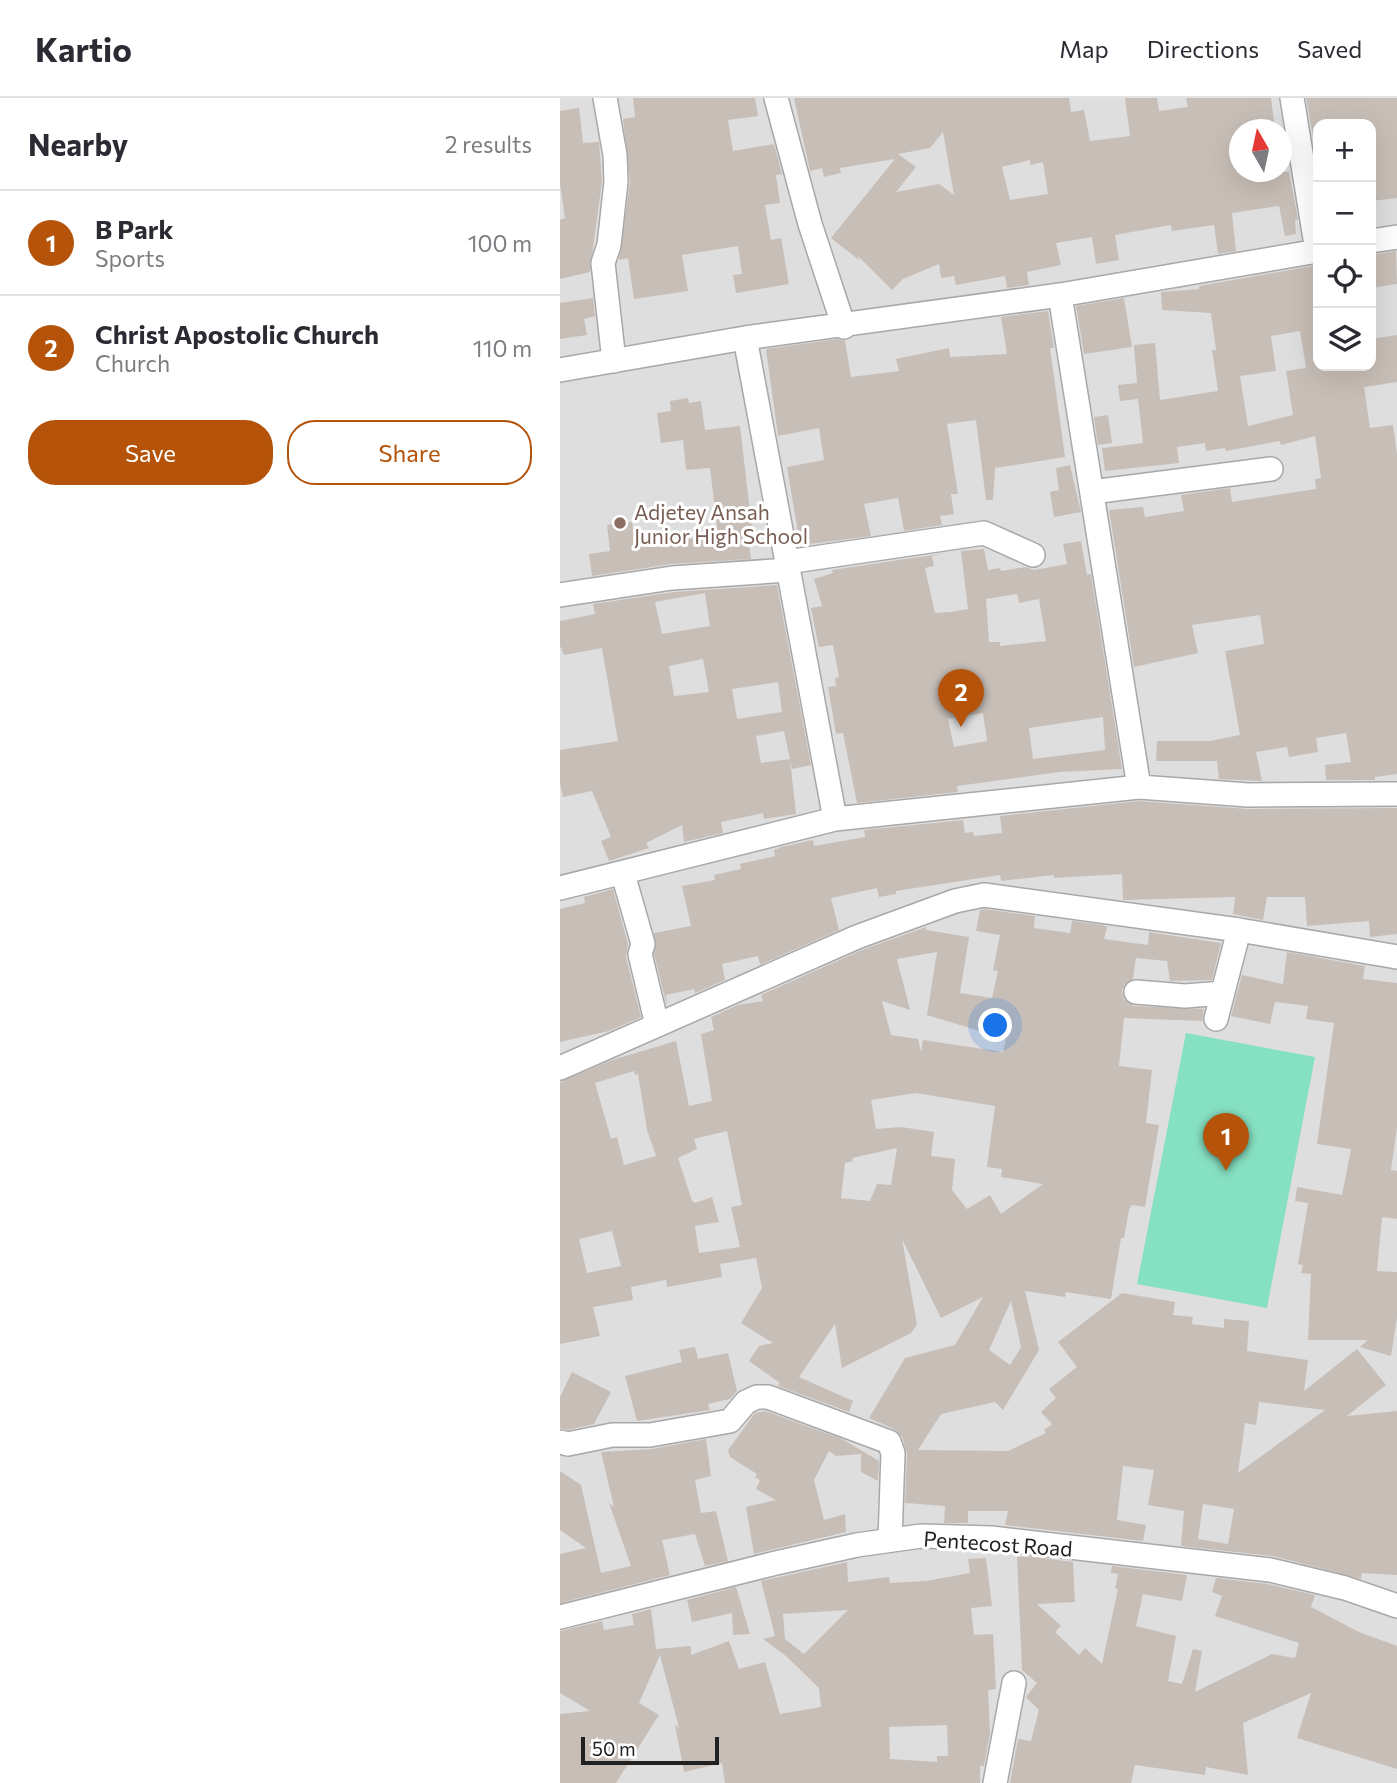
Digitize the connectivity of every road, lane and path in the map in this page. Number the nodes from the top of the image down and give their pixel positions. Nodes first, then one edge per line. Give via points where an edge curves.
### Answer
1 (605, 98) edge
2 (776, 98) edge
3 (1292, 98) edge
4 (1397, 237) edge
5 (1376, 241) edge
6 (1317, 245) edge
7 (1313, 252) edge
8 (1060, 295) junction
9 (844, 327) junction
10 (745, 338) junction
11 (614, 361) junction
12 (560, 370) edge
13 (1271, 469) dead end
14 (1092, 492) junction
15 (1033, 555) dead end
16 (788, 566) junction
17 (560, 595) edge
18 (1139, 787) junction
19 (1397, 794) edge
20 (835, 819) junction
21 (623, 874) junction
22 (560, 888) edge
23 (1238, 930) junction
24 (1397, 957) edge
25 (1136, 992) dead end
26 (1223, 993) junction
27 (1216, 1019) dead end
28 (657, 1025) junction
29 (560, 1068) edge
30 (560, 1442) edge
31 (890, 1540) junction
32 (1397, 1606) edge
33 (560, 1616) edge
34 (1014, 1683) dead end
35 (995, 1783) edge

1 - 11 street via 617,182 603,263
2 - 9 street
3 - 6 street
4 - 5 street
7 - 8 street
8 - 9 street
8 - 14 street
9 - 10 street
10 - 11 street
10 - 16 street
11 - 12 street
13 - 14 street
14 - 18 street
15 - 16 street via 984,533
16 - 17 street
16 - 20 street
18 - 19 street via 1248,795
18 - 20 street
20 - 21 street
21 - 22 street
21 - 28 street via 643,944 640,954
23 - 24 street
23 - 26 street
23 - 28 street via 984,895 857,937
25 - 26 street
26 - 27 street
28 - 29 street
30 - 31 street via 650,1435 730,1421 746,1402 768,1396 889,1442 893,1454
31 - 32 street, Pentecost Road via 990,1538 1270,1570
31 - 33 street, Pentecost Road
34 - 35 street

